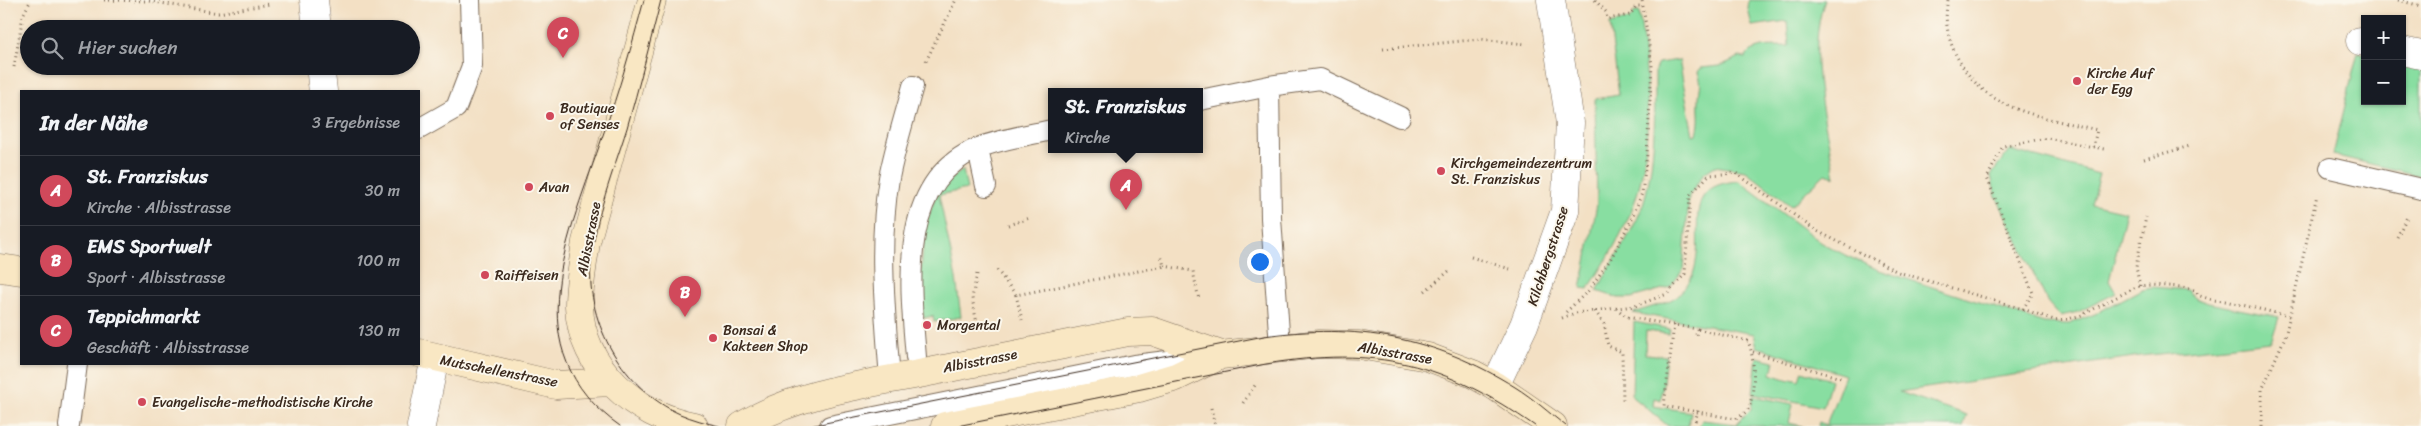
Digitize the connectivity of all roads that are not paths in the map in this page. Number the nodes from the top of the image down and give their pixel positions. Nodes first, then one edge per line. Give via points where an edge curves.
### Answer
1 (314, 0) edge
2 (470, 0) edge
3 (652, 0) edge
4 (1551, 0) edge
5 (315, 20) edge
6 (2406, 52) edge
7 (2421, 55) edge
8 (321, 75) edge
9 (913, 86) road end
10 (1268, 86) junction
11 (323, 90) edge
12 (1203, 99) edge
13 (1400, 117) dead end
14 (420, 128) edge
15 (1048, 131) edge
16 (978, 148) junction
17 (2330, 168) dead end
18 (986, 186) dead end
19 (2421, 190) edge
20 (0, 268) edge
21 (20, 271) edge
22 (1280, 347) junction
23 (1221, 355) junction
24 (427, 356) edge
25 (916, 357) dead end
26 (77, 365) edge
27 (890, 379) junction
28 (611, 382) junction
29 (1495, 386) junction
30 (1541, 422) edge
31 (69, 426) edge
32 (421, 426) edge
33 (694, 426) edge
34 (742, 426) edge
35 (830, 426) edge
36 (945, 426) edge

1 - 5 street
2 - 14 lane via 472,66 456,108
3 - 28 main road, Albisstrasse via 598,194 581,277 579,308 584,331 596,361
4 - 29 street, Kilchbergstrasse via 1570,123 1565,211 1524,326
6 - 7 street
8 - 11 street
9 - 27 lane via 889,178 885,222 883,288
10 - 12 lane
10 - 13 lane via 1320,79
10 - 22 lane via 1271,218
15 - 16 lane
16 - 18 lane
16 - 25 lane via 943,171 927,196 913,241 911,297
17 - 19 lane
20 - 21 main road
22 - 23 main road, Albisstrasse
22 - 29 main road, Albisstrasse via 1359,345 1396,350 1437,360
23 - 27 main road, Albisstrasse via 1152,331 1128,332
23 - 35 lane, Albisstrasse via 1134,364
23 - 36 main road, Albisstrasse via 1176,377 1139,388
24 - 28 main road, Mutschellenstrasse via 556,385
24 - 32 street
26 - 31 lane
27 - 34 main road, Albisstrasse via 783,406
28 - 33 main road, Albisstrasse via 638,404
29 - 30 main road, Albisstrasse

